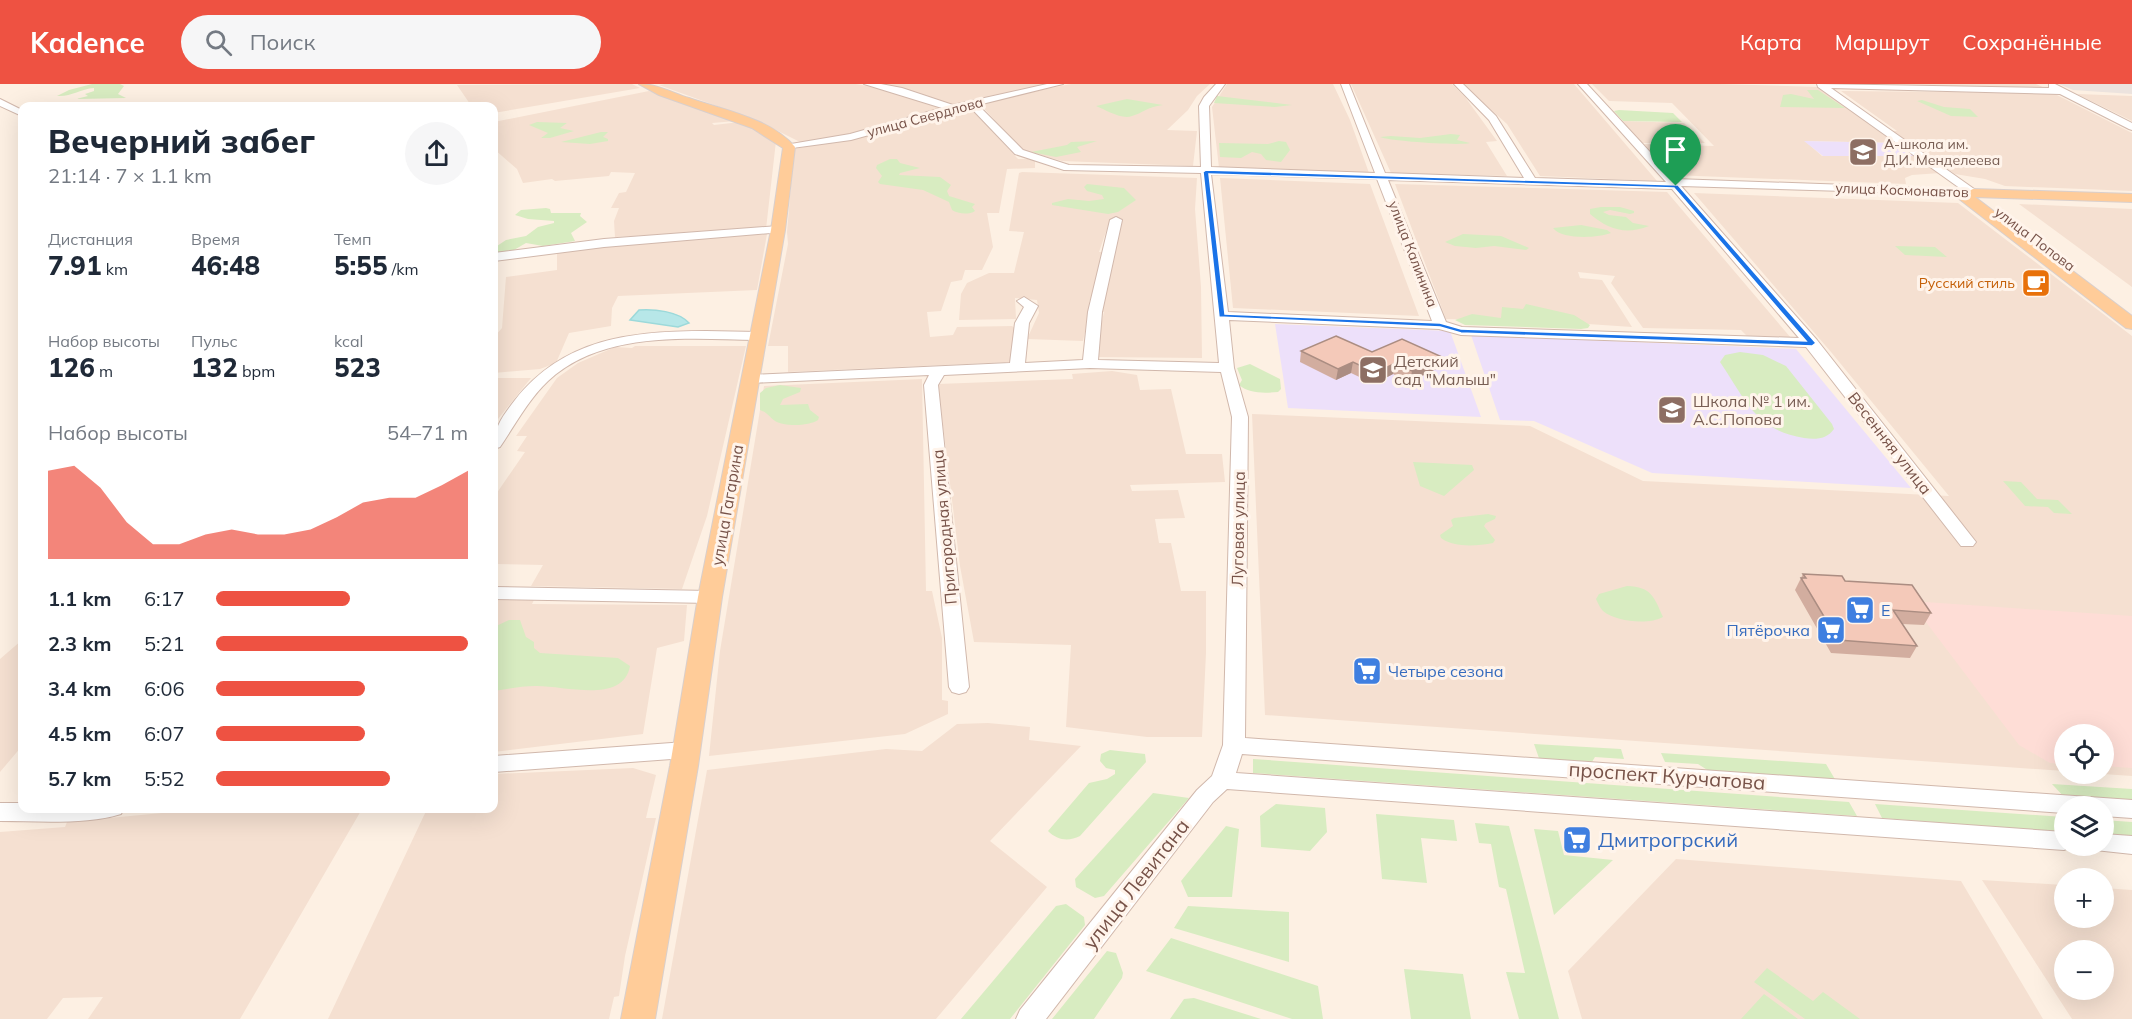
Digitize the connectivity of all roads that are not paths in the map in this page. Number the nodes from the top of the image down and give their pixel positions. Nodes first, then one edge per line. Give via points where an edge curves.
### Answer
1 (645, 84) edge
2 (868, 84) edge
3 (1059, 84) edge
4 (1221, 84) edge
5 (1345, 84) edge
6 (1458, 84) edge
7 (1582, 84) edge
8 (2048, 84) edge
9 (1820, 85) edge
10 (2063, 91) junction
11 (0, 102) edge
12 (971, 103) junction
13 (952, 108) junction
14 (18, 111) edge
15 (2132, 127) edge
16 (789, 147) junction
17 (1206, 172) junction
18 (1383, 178) junction
19 (1532, 182) junction
20 (1674, 184) junction
21 (1966, 193) junction
22 (2132, 198) edge
23 (1116, 220) dead end
24 (778, 230) junction
25 (498, 256) edge
26 (1024, 301) dead end
27 (2132, 311) edge
28 (1222, 316) junction
29 (2132, 324) edge
30 (1440, 325) junction
31 (758, 336) junction
32 (1812, 343) junction
33 (1090, 364) junction
34 (1017, 366) junction
35 (1227, 368) junction
36 (939, 370) junction
37 (750, 379) junction
38 (498, 438) edge
39 (1967, 542) dead end
40 (498, 594) edge
41 (710, 597) junction
42 (959, 687) dead end
43 (1234, 745) junction
44 (685, 750) junction
45 (498, 764) edge
46 (1222, 780) junction
47 (2054, 804) edge
48 (2114, 808) edge
49 (2132, 809) edge
50 (18, 811) edge
51 (0, 812) edge
52 (2054, 840) edge
53 (2114, 844) edge
54 (2132, 845) edge
55 (638, 1019) edge
56 (1030, 1019) edge

1 - 16 main road via 747,120 778,136
2 - 13 street
3 - 12 street, улица Свердлова
4 - 17 street, Луговая улица via 1204,106
5 - 18 street, улица Калинина
6 - 19 street via 1493,118
7 - 20 street, Весенняя улица
8 - 10 street
9 - 10 street
9 - 21 street, улица Попова
10 - 15 street
11 - 14 street
12 - 13 street, улица Свердлова
12 - 17 street, улица Космонавтов via 1019,152 1068,168
13 - 16 street, улица Свердлова via 851,137
16 - 24 main road, улица Гагарина
17 - 18 street, улица Космонавтов
17 - 28 street, Луговая улица
18 - 19 street, улица Космонавтов
18 - 30 street, улица Калинина
19 - 20 street, улица Космонавтов
20 - 21 street, улица Космонавтов
20 - 32 street, Весенняя улица
21 - 22 main road, улица Космонавтов
21 - 27 main road, улица Попова
21 - 29 main road, улица Попова
23 - 33 street via 1095,312
24 - 25 street via 604,243
24 - 31 main road, улица Гагарина
26 - 34 street via 1031,306 1022,323
28 - 30 street
28 - 35 street, Луговая улица
30 - 32 street via 1461,331
31 - 37 main road, улица Гагарина
31 - 38 street via 662,335 621,341 579,356 549,373
32 - 39 street, Весенняя улица
33 - 34 street
33 - 35 street
34 - 36 street
35 - 43 street, Луговая улица via 1240,417
36 - 37 street
36 - 42 street, Пригородная улица via 931,386
37 - 41 main road, улица Гагарина
40 - 41 street
41 - 44 main road, улица Гагарина
43 - 46 street, улица Левитана
43 - 47 street, проспект Курчатова
44 - 45 street
44 - 55 main road, улица Гагарина
46 - 52 street, проспект Курчатова
46 - 56 street, улица Левитана via 1205,796
48 - 49 street, проспект Курчатова
50 - 51 street
53 - 54 street

